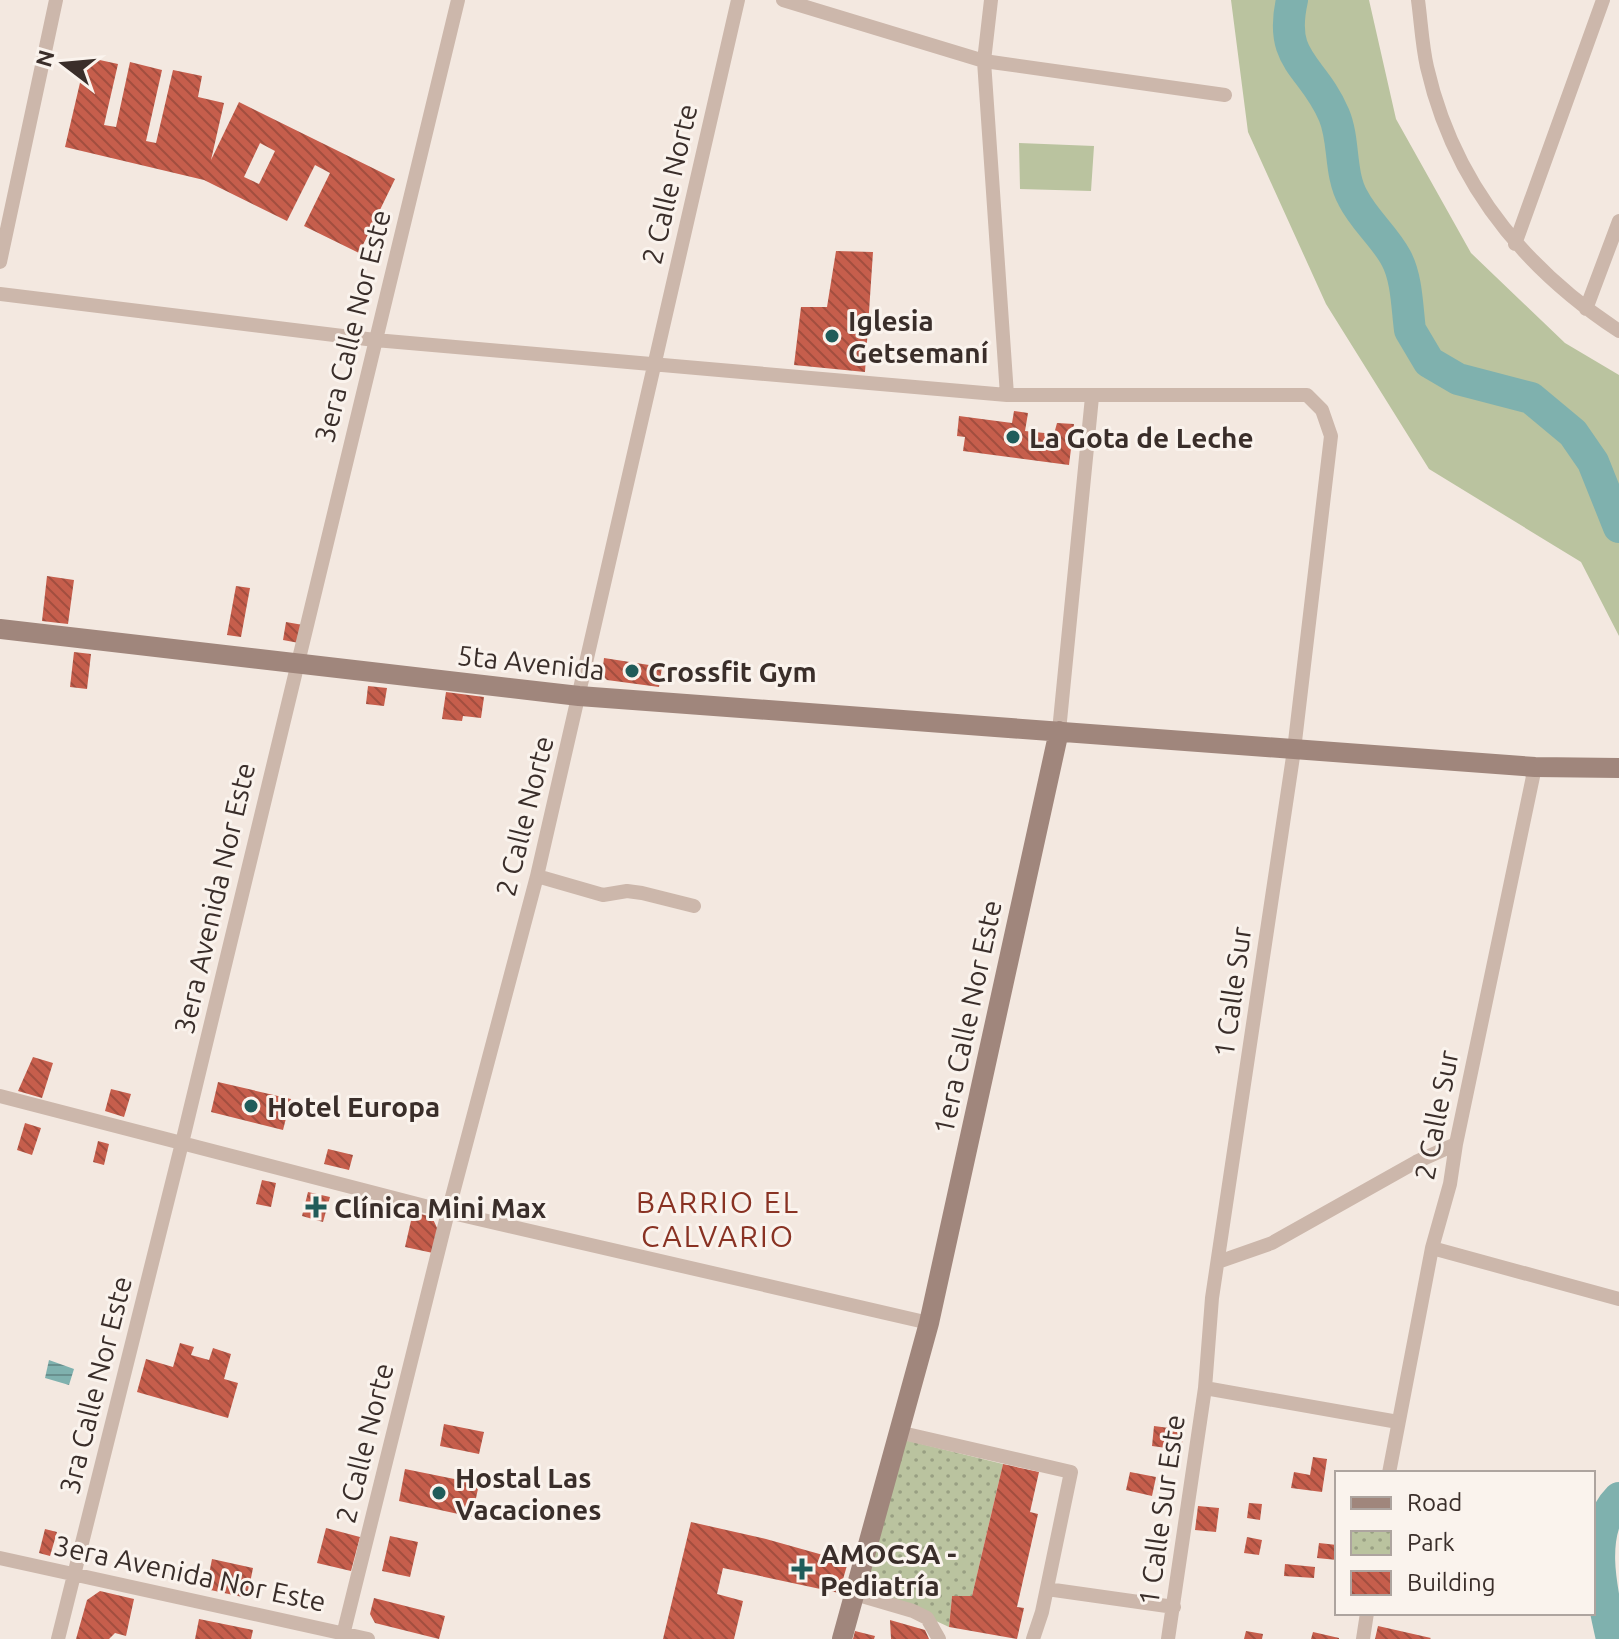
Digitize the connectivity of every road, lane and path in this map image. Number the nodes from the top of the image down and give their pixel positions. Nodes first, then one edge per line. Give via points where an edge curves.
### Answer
1 (56, 0) edge
2 (458, 0) edge
3 (738, 0) edge
4 (783, 0) edge
5 (991, 0) edge
6 (1418, 0) edge
7 (1603, 0) edge
8 (984, 61) junction
9 (1225, 95) dead end
10 (1619, 221) edge
11 (1515, 244) junction
12 (0, 262) edge
13 (0, 294) edge
14 (1586, 309) junction
15 (1619, 331) edge
16 (375, 340) junction
17 (655, 365) junction
18 (1007, 395) junction
19 (1092, 397) junction
20 (0, 629) edge
21 (296, 665) junction
22 (579, 696) junction
23 (1059, 731) junction
24 (1294, 750) junction
25 (1535, 767) junction
26 (1619, 768) edge
27 (537, 876) junction
28 (694, 906) dead end
29 (0, 1096) edge
30 (182, 1143) junction
31 (1456, 1144) junction
32 (448, 1212) junction
33 (1432, 1248) junction
34 (1218, 1262) junction
35 (1619, 1299) edge
36 (929, 1323) junction
37 (1205, 1388) junction
38 (1398, 1422) junction
39 (898, 1432) junction
40 (1389, 1471) edge
41 (0, 1558) edge
42 (74, 1575) junction
43 (1047, 1589) junction
44 (855, 1594) junction
45 (1174, 1607) junction
46 (1367, 1615) edge
47 (343, 1636) edge
48 (58, 1639) edge
49 (368, 1639) edge
50 (842, 1639) edge
51 (939, 1639) edge
52 (1033, 1639) edge
53 (1168, 1639) edge
54 (1363, 1639) edge

1 - 12 street
2 - 16 street, 3era Calle Nor Este
3 - 17 street, 2 Calle Norte
4 - 8 street
5 - 8 street
6 - 11 street via 1427,66 1446,130 1476,190
7 - 11 street
8 - 9 street
8 - 18 street
10 - 14 street
11 - 14 street
13 - 16 street
14 - 15 street
16 - 17 street
16 - 21 street, 3era Calle Nor Este
17 - 18 street
17 - 22 street, 2 Calle Norte
18 - 19 street
19 - 23 street, 1era Calle Nor Este
19 - 24 street, 1 Calle Sur via 1307,395 1322,410 1331,436
20 - 21 street, 5ta Avenida
21 - 22 street, 5ta Avenida
21 - 30 street, 3era Avenida Nor Este
22 - 23 street, 5ta Avenida
22 - 27 street, 2 Calle Norte
23 - 24 street, 5ta Avenida
23 - 36 street, 1era Calle Nor Este
24 - 25 street, 5ta Avenida
24 - 34 street, 1 Calle Sur
25 - 26 street, 5ta Avenida
25 - 31 street, 2 Calle Sur
27 - 28 street via 603,895 627,891
27 - 32 street, 2 Calle Norte
29 - 30 street
30 - 32 street
30 - 42 street, 3ra Calle Nor Este
31 - 33 street, 2 Calle Sur
31 - 34 street via 1272,1243
32 - 36 street
32 - 47 street, 2 Calle Norte
33 - 35 street
33 - 38 street, 2 Calle Sur
34 - 37 street, 1 Calle Sur
36 - 39 street, 1era Calle Nor Este
37 - 38 street
37 - 45 street, 1 Calle Sur Este
38 - 40 street, 2 Calle Sur
39 - 43 street via 1071,1472
39 - 44 street, 1era Calle Nor Este
41 - 42 street, 3era Avenida Nor Este
42 - 47 street, 3era Avenida Nor Este
42 - 48 street, 3ra Calle Nor Este
43 - 45 street
43 - 52 street
44 - 50 street, 1era Calle Nor Este
44 - 51 street via 927,1618
45 - 53 street, 1 Calle Sur Este
46 - 54 street
47 - 49 street, 3era Avenida Nor Este

